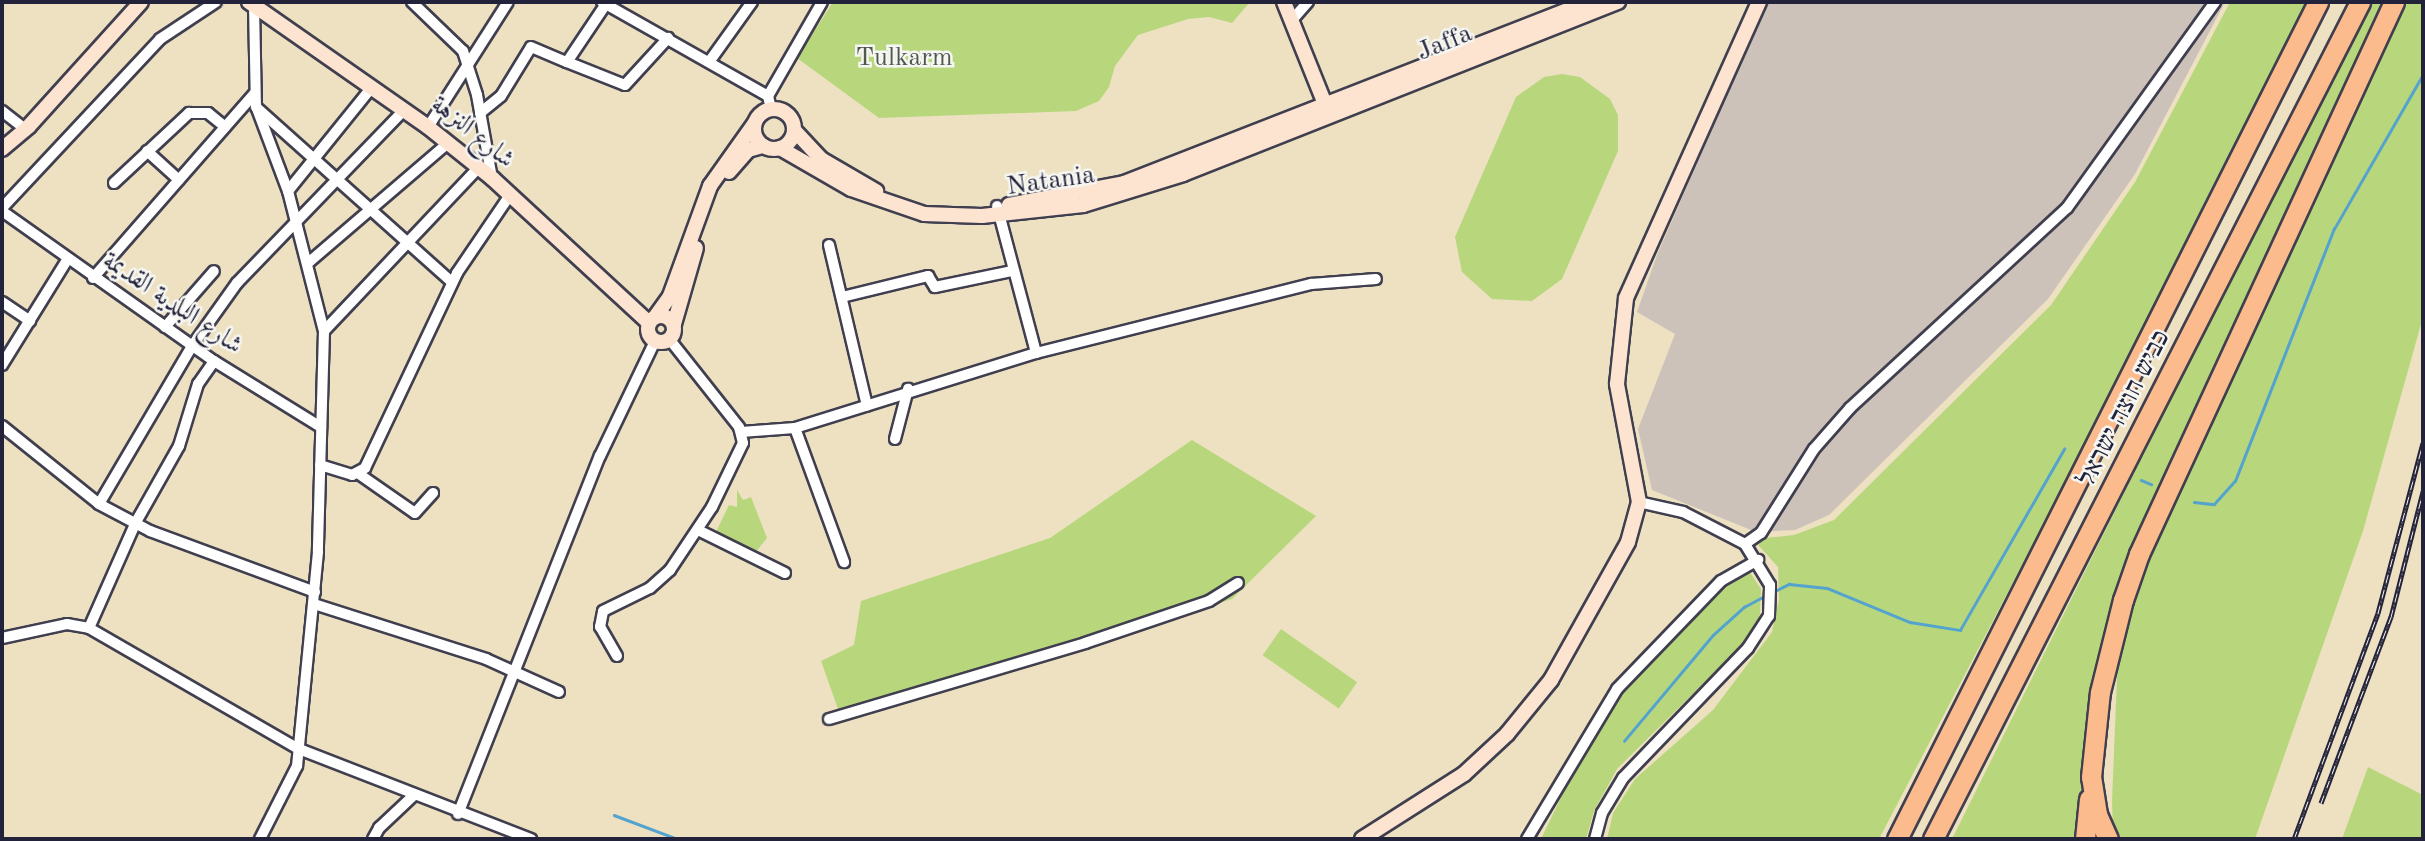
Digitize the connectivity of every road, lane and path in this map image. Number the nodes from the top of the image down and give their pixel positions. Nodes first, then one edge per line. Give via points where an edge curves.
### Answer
1 (141, 2) edge
2 (216, 2) edge
3 (412, 2) edge
4 (508, 2) edge
5 (751, 2) edge
6 (822, 2) edge
7 (1284, 2) edge
8 (1308, 2) edge
9 (1588, 2) edge
10 (1618, 2) edge
11 (1759, 2) edge
12 (2214, 2) edge
13 (2318, 2) edge
14 (2360, 2) edge
15 (2394, 2) edge
16 (252, 3) edge
17 (604, 3) edge
18 (1293, 19) junction
19 (668, 38) junction
20 (567, 62) junction
21 (709, 62) junction
22 (468, 65) junction
23 (371, 88) junction
24 (255, 93) junction
25 (770, 102) junction
26 (256, 106) junction
27 (404, 110) junction
28 (2, 111) edge
29 (1328, 112) junction
30 (480, 113) junction
31 (754, 124) junction
32 (225, 127) junction
33 (428, 128) junction
34 (26, 130) junction
35 (794, 130) junction
36 (267, 136) junction
37 (294, 137) junction
38 (448, 143) junction
39 (763, 146) junction
40 (779, 148) junction
41 (2, 149) edge
42 (147, 151) junction
43 (315, 157) junction
44 (478, 168) junction
45 (340, 178) junction
46 (492, 178) junction
47 (179, 180) junction
48 (114, 183) dead end
49 (289, 191) junction
50 (510, 195) junction
51 (2, 210) edge
52 (997, 210) junction
53 (371, 211) junction
54 (297, 224) junction
55 (408, 241) junction
56 (829, 244) dead end
57 (67, 260) junction
58 (308, 263) junction
59 (214, 271) dead end
60 (1012, 271) junction
61 (93, 278) junction
62 (1377, 279) dead end
63 (452, 282) junction
64 (842, 297) junction
65 (2, 302) edge
66 (652, 320) junction
67 (30, 321) junction
68 (674, 324) junction
69 (165, 327) junction
70 (324, 331) junction
71 (662, 340) junction
72 (191, 346) junction
73 (1036, 353) junction
74 (214, 361) junction
75 (2, 365) edge
76 (908, 390) junction
77 (867, 406) junction
78 (2, 426) edge
79 (321, 427) junction
80 (794, 428) junction
81 (741, 432) junction
82 (895, 439) dead end
83 (320, 465) junction
84 (359, 474) junction
85 (433, 493) dead end
86 (1639, 502) junction
87 (99, 504) junction
88 (136, 522) junction
89 (698, 530) junction
90 (1745, 544) junction
91 (1758, 560) junction
92 (844, 562) dead end
93 (785, 573) dead end
94 (1238, 583) dead end
95 (315, 598) junction
96 (89, 628) junction
97 (2, 638) edge
98 (617, 656) dead end
99 (512, 673) junction
100 (559, 692) dead end
101 (829, 719) dead end
102 (299, 748) junction
103 (2091, 777) junction
104 (414, 795) junction
105 (458, 814) junction
106 (260, 839) edge
107 (373, 839) edge
108 (531, 839) edge
109 (1362, 839) edge
110 (1527, 839) edge
111 (1595, 839) edge
112 (1894, 839) edge
113 (1933, 839) edge
114 (2085, 839) edge
115 (2108, 839) edge

1 - 34 street
2 - 51 street via 160,39
3 - 22 street via 463,51
4 - 22 street
5 - 21 street
6 - 25 street
7 - 18 street
8 - 18 street
9 - 29 street, Jaffa
10 - 29 street, Jaffa
11 - 86 street via 1637,266 1624,307 1617,384
12 - 90 street via 2067,208 1850,408 1814,449 1761,533
13 - 112 highway, כביש חוצה ישראל
14 - 113 highway, כביש חוצה ישראל
15 - 103 highway via 2139,554 2100,692
16 - 23 street, شارع النزهة
16 - 24 street
17 - 19 street
17 - 20 street
18 - 29 street
19 - 20 street via 625,85
19 - 21 street
20 - 30 street via 531,47 500,96
21 - 25 street
22 - 30 street
22 - 33 street
23 - 27 street, شارع النزهة
23 - 43 street
24 - 26 street
24 - 32 street
25 - 31 street
25 - 35 street via 787,113
26 - 36 street
26 - 37 street
27 - 33 street, شارع النزهة
27 - 45 street
28 - 34 street
29 - 52 street, Natania via 1124,183
30 - 46 street
31 - 39 street via 755,136
31 - 66 street via 710,186 670,296
32 - 42 street via 208,113 188,113
32 - 47 street
33 - 38 street, شارع النزهة
34 - 41 street
35 - 40 street via 792,139
35 - 52 street, Natania via 821,159 890,197 934,207
36 - 37 street
36 - 49 street
37 - 43 street
38 - 44 street, شارع النزهة
38 - 53 street
39 - 40 street
39 - 68 street via 743,154 719,189
40 - 52 street, Natania via 883,203 924,214
42 - 47 street
42 - 48 street
43 - 45 street
43 - 49 street
44 - 46 street, شارع النزهة
44 - 55 street
45 - 53 street
45 - 54 street
46 - 50 street, شارع النزهة
47 - 61 street
49 - 54 street
50 - 63 street
50 - 66 street, شارع النزهة
51 - 57 street, شارع البلدية القديمة
52 - 60 street
53 - 55 street
53 - 58 street
54 - 58 street
54 - 72 street via 237,282
55 - 63 street
55 - 70 street
56 - 64 street
57 - 61 street, شارع البلدية القديمة
57 - 67 street
58 - 70 street
59 - 69 street
60 - 64 street via 935,287 928,276
60 - 73 street
61 - 69 street, شارع البلدية القديمة
62 - 73 street via 1311,284
63 - 84 street
64 - 77 street
65 - 67 street
66 - 68 street via 664,316
66 - 71 street via 649,335
67 - 75 street
68 - 71 street
69 - 72 street, شارع البلدية القديمة
70 - 79 street
71 - 81 street
71 - 99 street via 600,456
72 - 74 street, شارع البلدية القديمة
72 - 87 street
73 - 76 street
74 - 79 street, شارع البلدية القديمة
74 - 88 street via 198,384 179,446
76 - 77 street
76 - 82 street
77 - 80 street
78 - 87 street
79 - 83 street
80 - 81 street
80 - 92 street
81 - 89 street via 741,451
83 - 84 street
83 - 95 street
84 - 85 street via 415,513
86 - 90 street via 1683,512
86 - 109 street via 1634,528 1566,656 1521,717 1464,774
87 - 88 street
88 - 95 street
88 - 96 street
89 - 93 street
89 - 98 street via 657,583 603,611 600,627
90 - 91 street
91 - 110 street via 1721,581 1618,689
91 - 111 street via 1770,585 1769,616 1761,632 1623,778 1602,813
94 - 101 street via 1209,601 1085,643
95 - 99 street via 486,659
95 - 102 street
96 - 97 street via 67,624
96 - 102 street
99 - 100 street
99 - 105 street
102 - 104 street
102 - 106 street via 297,766
103 - 114 highway
103 - 115 highway via 2097,814
104 - 105 street
104 - 107 street
105 - 108 street

